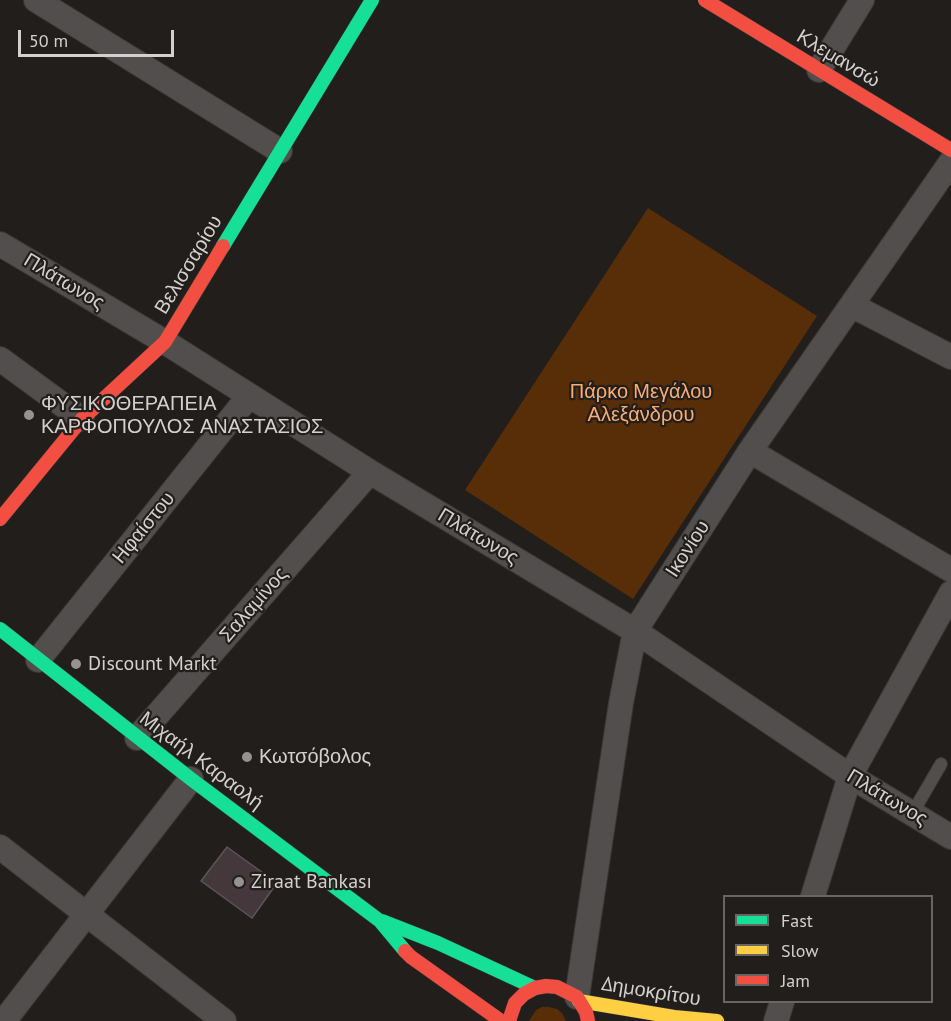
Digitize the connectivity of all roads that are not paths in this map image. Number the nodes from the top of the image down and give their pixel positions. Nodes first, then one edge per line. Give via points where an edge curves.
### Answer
1 (36, 0) edge
2 (372, 0) edge
3 (705, 0) edge
4 (862, 0) edge
5 (819, 70) junction
6 (951, 150) edge
7 (280, 151) junction
8 (951, 162) edge
9 (0, 244) edge
10 (853, 306) junction
11 (165, 342) junction
12 (951, 357) edge
13 (0, 359) edge
14 (249, 396) junction
15 (82, 419) junction
16 (750, 451) junction
17 (370, 472) junction
18 (0, 519) edge
19 (951, 570) edge
20 (951, 593) edge
21 (635, 631) junction
22 (2, 633) edge
23 (39, 660) junction
24 (137, 738) junction
25 (941, 764) dead end
26 (850, 776) junction
27 (191, 779) junction
28 (912, 813) junction
29 (951, 837) edge
30 (0, 847) edge
31 (814, 895) edge
32 (85, 915) junction
33 (380, 921) junction
34 (535, 988) junction
35 (578, 999) junction
36 (782, 1003) edge
37 (4, 1021) edge
38 (224, 1021) edge
39 (501, 1021) edge
40 (509, 1021) edge
41 (588, 1021) edge
42 (717, 1021) edge
43 (776, 1021) edge

1 - 7 street
2 - 7 main road, Βελισσαρίου
3 - 5 main road, Κλεμανσώ
4 - 5 street
5 - 6 main road, Κλεμανσώ
7 - 11 main road, Βελισσαρίου
8 - 10 street, Ικονίου
9 - 11 street, Πλάτωνος
10 - 12 street
10 - 16 street, Ικονίου
11 - 14 street, Πλάτωνος
11 - 15 main road, Βελισσαρίου
13 - 15 street
14 - 17 street, Πλάτωνος
14 - 23 street, Ηφαίστου
15 - 18 main road, Βελισσαρίου
16 - 19 street
16 - 21 street, Ικονίου
17 - 21 street, Πλάτωνος
17 - 24 street, Σαλαμίνος
20 - 26 street
21 - 26 street, Πλάτωνος
21 - 35 street, Ικονίου
22 - 23 main road, Μιχαήλ Καραολή
23 - 24 main road, Μιχαήλ Καραολή
24 - 27 main road, Μιχαήλ Καραολή
25 - 28 lane
26 - 28 street, Πλάτωνος
26 - 31 street
27 - 32 street
27 - 33 main road, Μιχαήλ Καραολή
28 - 29 street, Πλάτωνος
30 - 32 street
32 - 37 street
32 - 38 street
33 - 34 main road, Μιχαήλ Καραολή
33 - 39 main road, Μιχαήλ Καραολή via 411,957
34 - 35 main road, Δημοκρίτου via 557,987
34 - 40 main road via 515,1003
35 - 41 main road
35 - 42 main road, Δημοκρίτου
36 - 43 street

